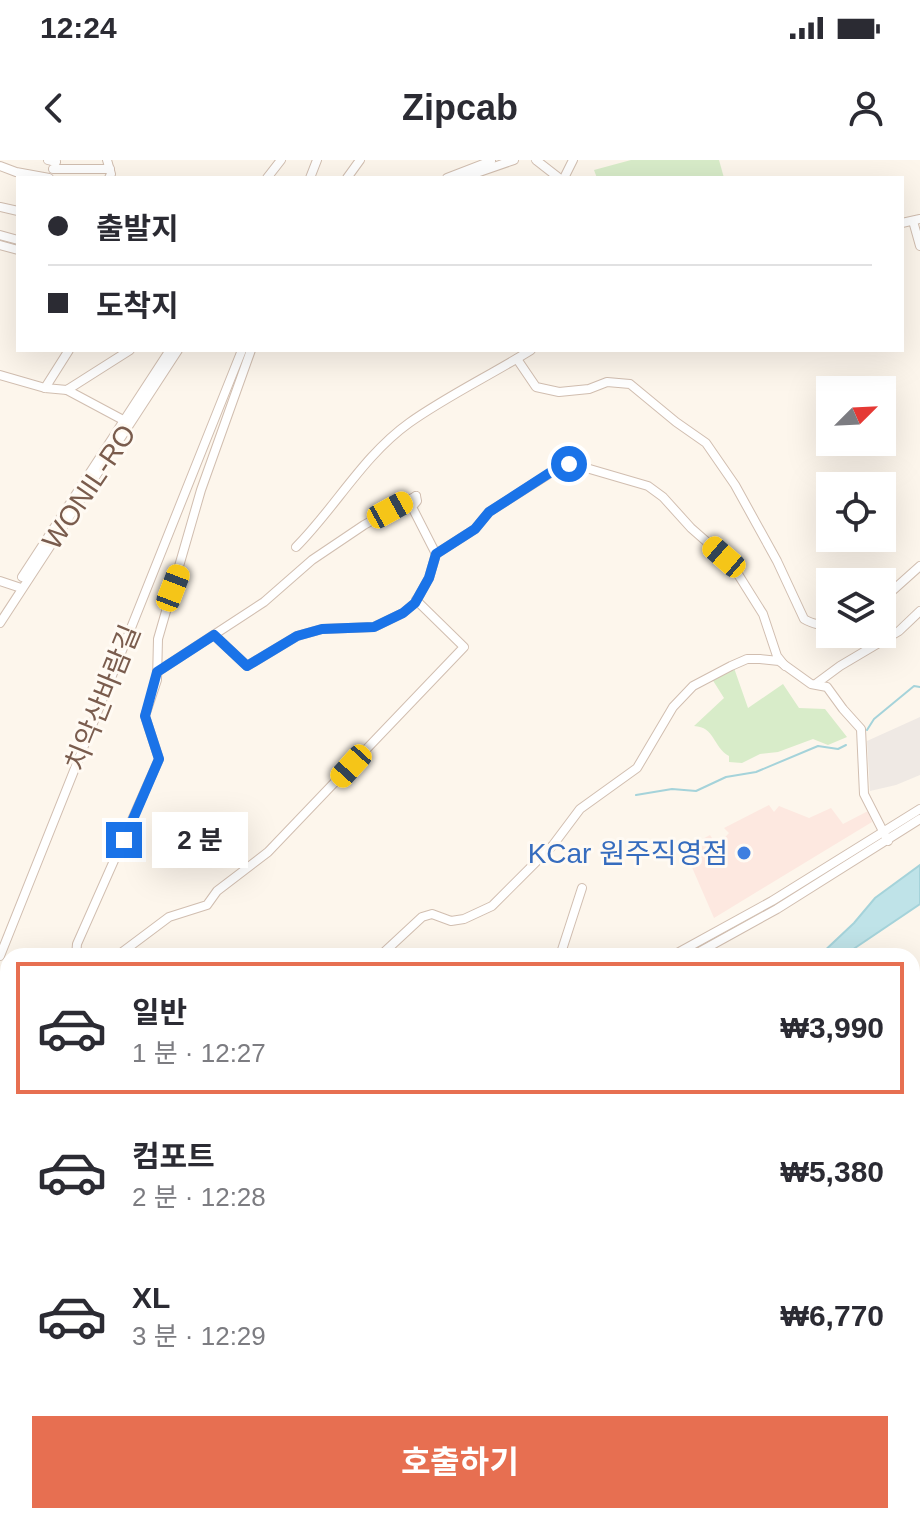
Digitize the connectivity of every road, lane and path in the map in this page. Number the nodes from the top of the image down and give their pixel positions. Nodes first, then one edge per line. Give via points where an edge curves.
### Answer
1 (281, 160) edge
2 (495, 160) edge
3 (514, 160) edge
4 (536, 160) edge
5 (0, 166) edge
6 (52, 168) edge
7 (109, 169) edge
8 (269, 176) edge
9 (452, 176) edge
10 (468, 176) edge
11 (558, 176) edge
12 (916, 220) edge
13 (920, 246) edge
14 (68, 352) edge
15 (127, 352) edge
16 (169, 352) edge
17 (177, 352) edge
18 (241, 352) edge
19 (250, 352) edge
20 (528, 352) edge
21 (517, 359) junction
22 (0, 375) edge
23 (45, 388) junction
24 (67, 390) junction
25 (125, 421) junction
26 (296, 547) dead end
27 (436, 554) junction
28 (920, 566) edge
29 (0, 581) edge
30 (19, 587) junction
31 (896, 587) edge
32 (416, 600) junction
33 (920, 611) edge
34 (0, 613) edge
35 (0, 623) edge
36 (816, 624) edge
37 (214, 635) junction
38 (785, 666) junction
39 (157, 672) junction
40 (817, 683) junction
41 (920, 809) edge
42 (920, 819) edge
43 (883, 831) junction
44 (888, 841) junction
45 (582, 888) dead end
46 (3, 948) edge
47 (77, 948) edge
48 (128, 948) edge
49 (389, 948) edge
50 (563, 948) edge
51 (687, 948) edge
52 (706, 948) edge

1 - 8 street
2 - 9 street
3 - 10 street
4 - 11 street
5 - 6 street
6 - 7 street
12 - 13 street
14 - 23 street
15 - 24 street
16 - 25 street, WONIL-RO
17 - 30 street, WONIL-RO
18 - 46 street, 치악산바람길
19 - 39 street via 166,605
20 - 21 street
21 - 26 street via 407,424 361,469
21 - 36 street via 536,387 559,392 607,382 630,384 706,443 735,485 804,619
22 - 23 street
23 - 24 street
24 - 25 street
25 - 30 street, WONIL-RO
27 - 32 street
27 - 37 street via 412,507 416,496 325,551
27 - 38 street via 563,465 648,486 736,571 763,614
28 - 31 street
29 - 30 street
30 - 34 street, WONIL-RO
30 - 35 street, WONIL-RO
32 - 37 street via 374,627 322,629 297,636 247,666
32 - 48 street via 464,647 268,852 217,891 207,905 169,917
33 - 40 street via 899,631
37 - 39 street
38 - 40 street
38 - 49 street via 747,659 693,686 673,707 637,768 580,809 553,845 492,906 464,919 422,917
39 - 47 street via 145,716 159,759
40 - 43 street via 827,687 861,729 864,794
41 - 43 street
42 - 44 street
43 - 44 street
43 - 51 street
44 - 52 street
45 - 50 street

